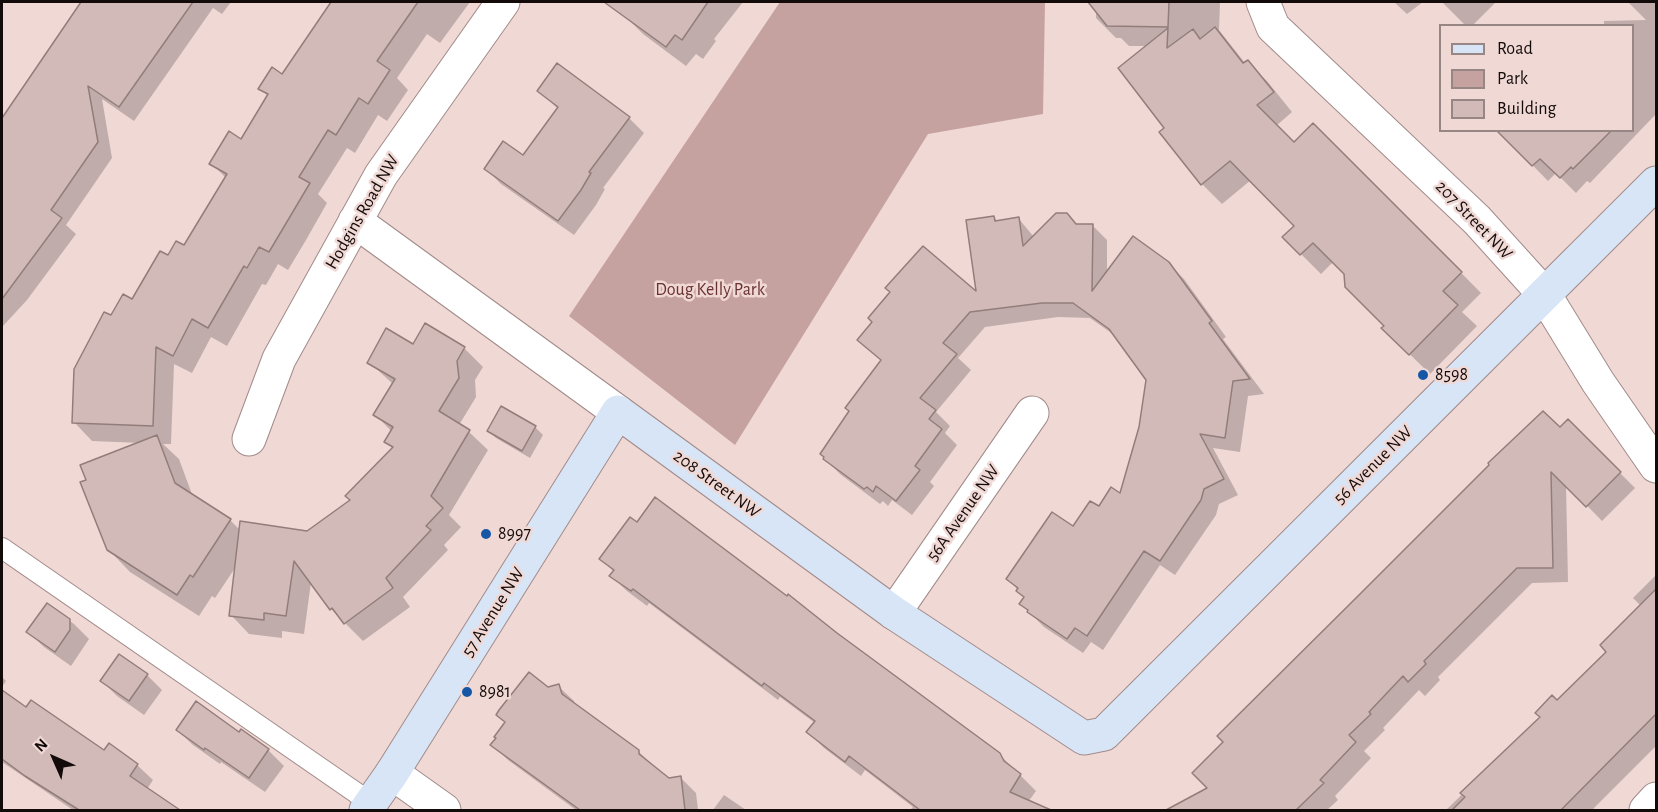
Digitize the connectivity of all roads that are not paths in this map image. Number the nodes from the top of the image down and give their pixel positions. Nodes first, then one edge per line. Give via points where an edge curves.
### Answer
1 (503, 2) edge
2 (1263, 2) edge
3 (1656, 183) edge
4 (355, 221) junction
5 (1544, 294) junction
6 (618, 412) junction
7 (1032, 413) dead end
8 (249, 439) dead end
9 (1656, 466) edge
10 (2, 548) edge
11 (894, 613) junction
12 (1084, 738) joint
13 (392, 773) junction
14 (1656, 800) edge
15 (368, 807) edge
16 (444, 810) edge
17 (1646, 810) edge

1 - 4 street, Hodgins Road NW via 381,175
2 - 5 street, 207 Street NW via 1273,27 1477,220
3 - 5 street, 56 Avenue NW
4 - 6 street, 208 Street NW
4 - 8 street, Hodgins Road NW via 279,359
5 - 9 street, 207 Street NW
5 - 12 street, 56 Avenue NW via 1104,734
6 - 11 street, 208 Street NW
6 - 13 street, 57 Avenue NW
7 - 11 street, 56A Avenue NW
10 - 15 lane
11 - 12 street, 208 Street NW
13 - 15 street, 57 Avenue NW
13 - 16 street
14 - 17 street

